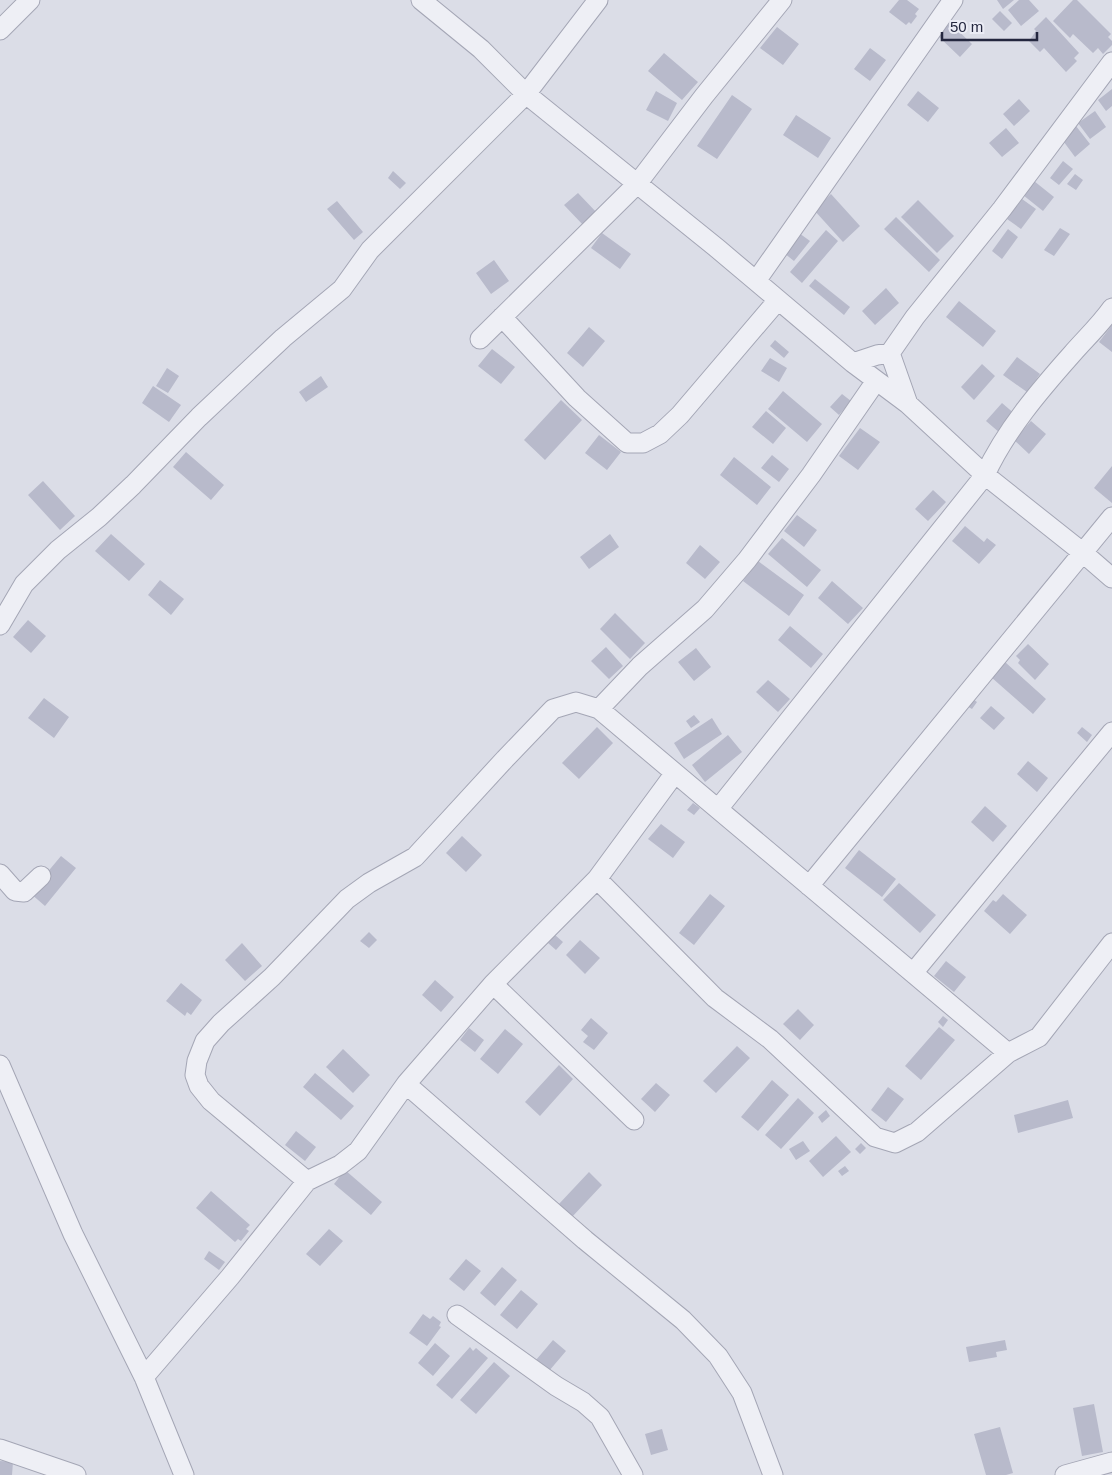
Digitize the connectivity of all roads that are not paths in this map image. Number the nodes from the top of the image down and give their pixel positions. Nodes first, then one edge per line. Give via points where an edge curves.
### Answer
1 (30, 0) edge
2 (598, 0) edge
3 (782, 0) edge
4 (953, 0) edge
5 (425, 1) edge
6 (0, 30) edge
7 (1112, 62) edge
8 (526, 94) junction
9 (637, 184) junction
10 (756, 281) junction
11 (778, 300) junction
12 (1112, 308) edge
13 (502, 316) junction
14 (480, 339) dead end
15 (890, 353) junction
16 (853, 363) junction
17 (876, 381) junction
18 (908, 404) junction
19 (985, 475) junction
20 (1112, 517) edge
21 (1082, 552) junction
22 (1112, 578) edge
23 (0, 625) edge
24 (599, 709) junction
25 (1112, 732) edge
26 (675, 773) junction
27 (718, 809) junction
28 (0, 874) edge
29 (41, 876) dead end
30 (597, 879) junction
31 (809, 886) junction
32 (1112, 943) edge
33 (913, 973) junction
34 (493, 984) junction
35 (1008, 1053) junction
36 (0, 1065) edge
37 (406, 1084) junction
38 (634, 1120) dead end
39 (307, 1181) junction
40 (457, 1315) dead end
41 (144, 1377) junction
42 (0, 1449) edge
43 (1112, 1462) edge
44 (182, 1474) edge
45 (76, 1475) edge
46 (633, 1475) edge
47 (773, 1475) edge
48 (1065, 1475) edge

1 - 6 street
2 - 8 street
3 - 9 street
4 - 10 street
5 - 8 street via 481,49
7 - 15 street
8 - 9 street
8 - 23 street via 370,250 342,289 283,338 133,485 24,584
9 - 10 street
9 - 13 street
10 - 11 street
11 - 13 street via 680,415 660,434 643,443 627,443 584,405
11 - 16 street
12 - 19 street via 1025,411
13 - 14 street
15 - 16 street
15 - 18 street
16 - 17 street
17 - 18 street
17 - 24 street via 747,560 705,609 640,666
18 - 19 street
19 - 21 street
19 - 27 street
20 - 21 street
21 - 22 street
21 - 31 street
24 - 26 street
24 - 39 street via 576,702 553,709 415,857 348,899 205,1041 197,1061 199,1086 211,1101
25 - 33 street
26 - 27 street
26 - 30 street
27 - 31 street
28 - 29 street via 15,891 24,892
30 - 34 street
30 - 35 street via 715,998 770,1039 874,1137 895,1143 917,1132
31 - 33 street
32 - 35 street via 1039,1037
33 - 35 street
34 - 37 street
34 - 38 street
36 - 41 street via 72,1234
37 - 39 street via 358,1152
37 - 47 street via 585,1240 683,1320 718,1356 742,1393
39 - 41 street
40 - 46 street via 600,1417
41 - 44 street
42 - 45 street
43 - 48 street

